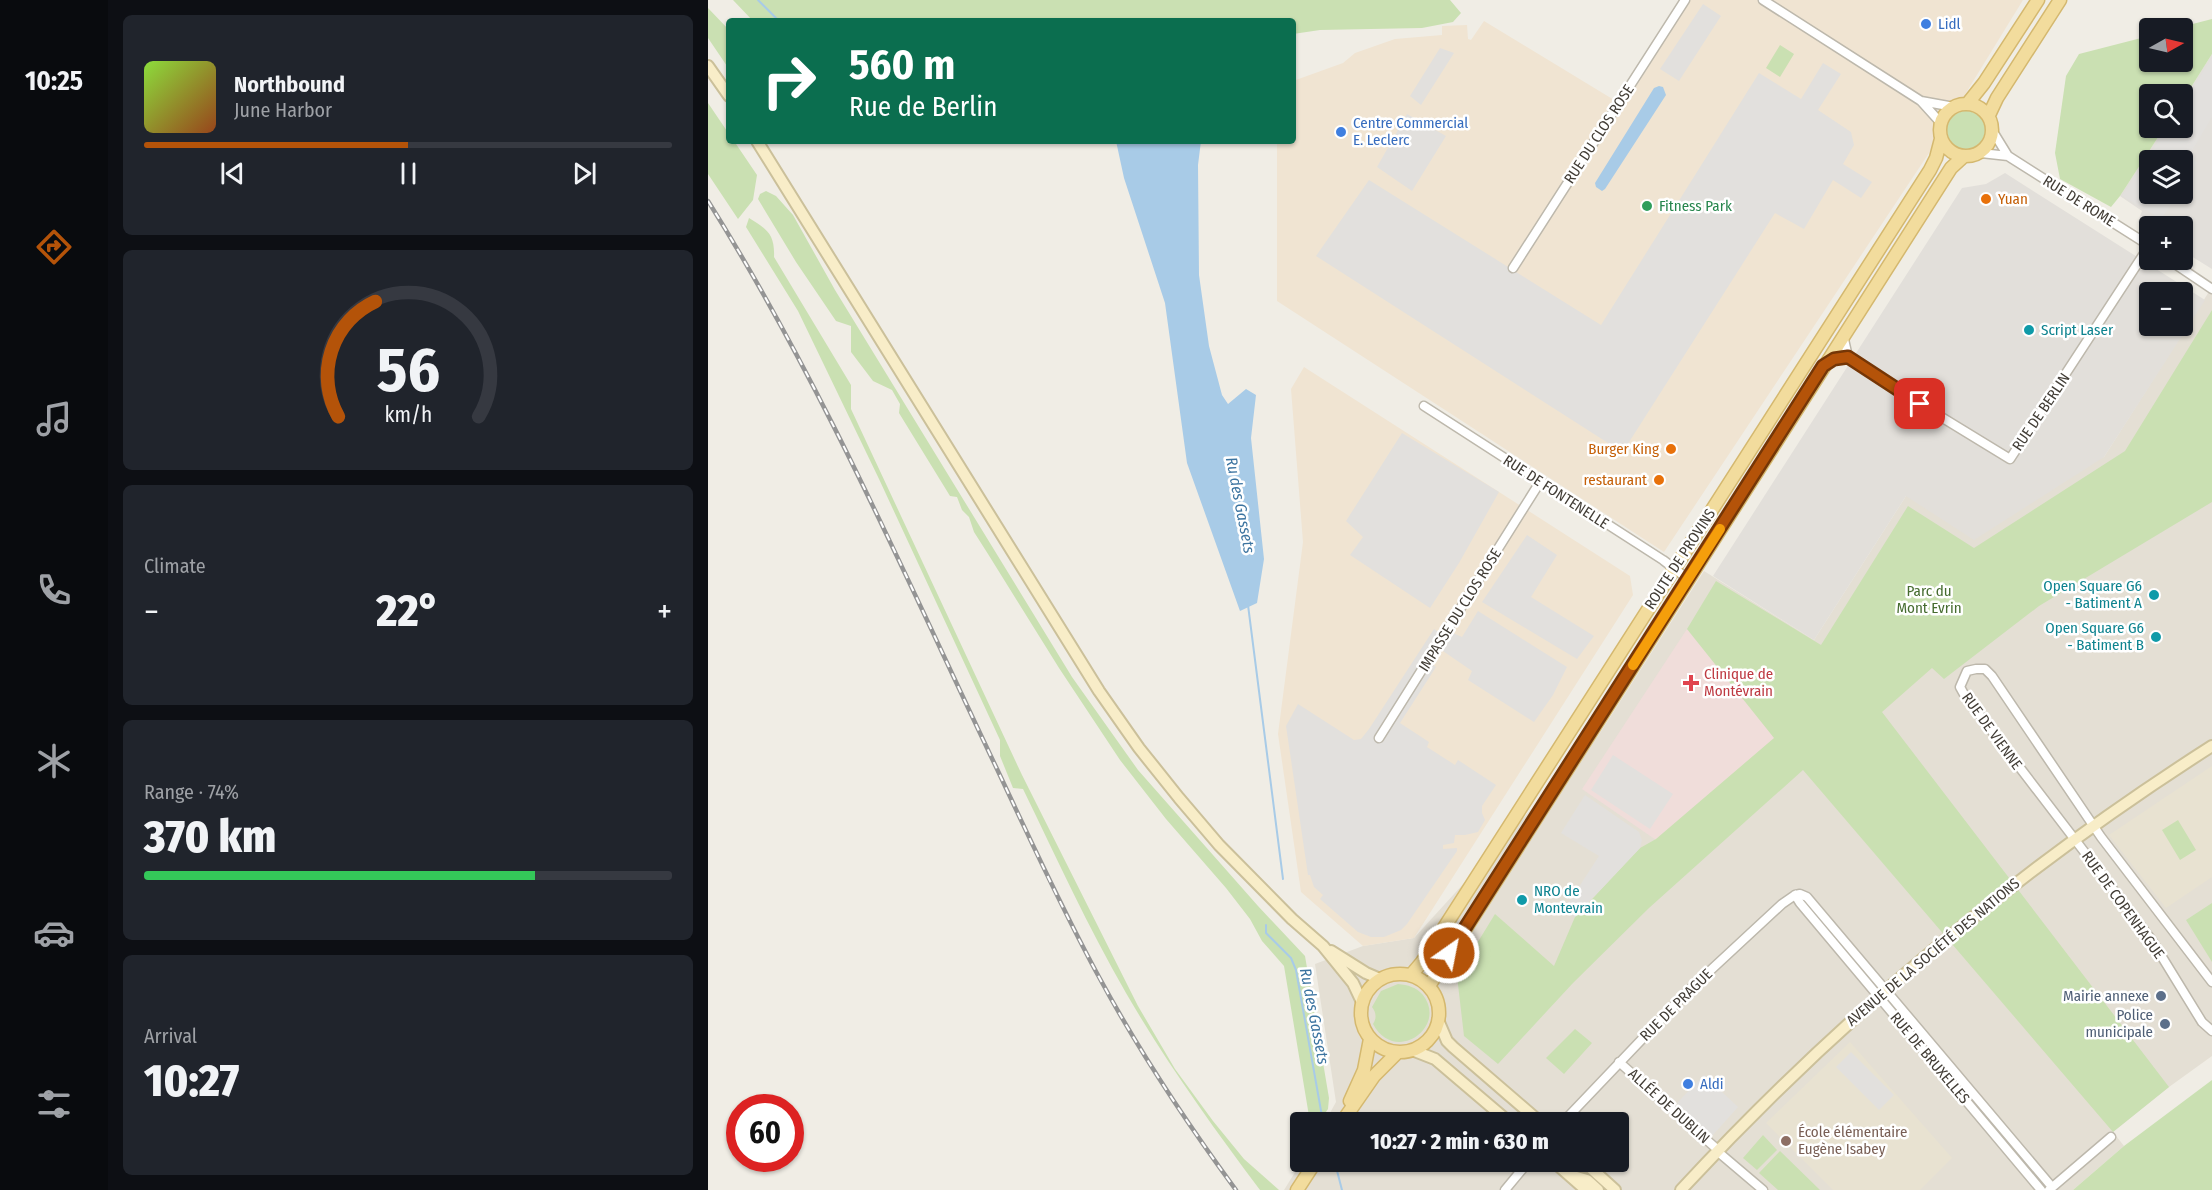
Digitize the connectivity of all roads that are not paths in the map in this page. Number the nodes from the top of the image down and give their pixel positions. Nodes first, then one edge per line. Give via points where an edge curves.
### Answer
1 (1685, 0) edge
2 (1763, 0) edge
3 (2038, 0) edge
4 (2060, 0) edge
5 (708, 66) edge
6 (726, 92) edge
7 (1920, 100) junction
8 (1968, 104) junction
9 (1954, 107) junction
10 (1989, 115) junction
11 (1940, 122) junction
12 (1992, 130) junction
13 (1941, 140) junction
14 (759, 144) edge
15 (1981, 153) junction
16 (2008, 156) junction
17 (1963, 157) junction
18 (2139, 240) edge
19 (2139, 261) edge
20 (1513, 268) dead end
21 (2184, 270) edge
22 (2212, 289) edge
23 (1843, 335) junction
24 (1848, 357) junction
25 (1823, 366) junction
26 (1424, 406) dead end
27 (1540, 482) junction
28 (1674, 568) junction
29 (1688, 579) junction
30 (1379, 738) dead end
31 (2212, 746) edge
32 (2093, 825) junction
33 (2074, 839) junction
34 (1795, 895) joint
35 (1323, 946) junction
36 (1411, 975) junction
37 (1380, 978) junction
38 (2212, 982) edge
39 (1429, 986) junction
40 (1882, 992) junction
41 (1362, 1002) junction
42 (1438, 1020) junction
43 (2212, 1031) edge
44 (1370, 1039) junction
45 (1412, 1050) junction
46 (1398, 1052) junction
47 (1619, 1062) junction
48 (1345, 1112) edge
49 (1348, 1112) edge
50 (1497, 1112) edge
51 (1528, 1112) edge
52 (1572, 1112) edge
53 (2111, 1137) dead end
54 (1717, 1151) junction
55 (1309, 1172) edge
56 (1520, 1172) edge
57 (1565, 1172) edge
58 (1595, 1172) edge
59 (1570, 1176) junction
60 (2050, 1189) edge
61 (1297, 1190) edge
62 (1505, 1190) edge
63 (1586, 1190) edge
64 (1598, 1190) edge
65 (1615, 1190) edge
66 (1681, 1190) edge
67 (1763, 1190) edge
68 (2041, 1190) edge

1 - 20 street, RUE DU CLOS ROSE
2 - 7 street
3 - 8 main road
4 - 10 main road
5 - 6 main road
7 - 9 street
7 - 11 street
8 - 9 main road
8 - 10 main road
9 - 11 main road
10 - 12 main road
11 - 13 main road
12 - 15 main road via 1992,138
12 - 16 street
13 - 17 main road via 1947,149
13 - 28 main road, ROUTE DE PROVINS via 1930,170
14 - 35 main road via 1099,691 1139,748 1219,845
15 - 16 street
15 - 17 main road
16 - 18 street, RUE DE ROME
17 - 23 main road, ROUTE DE PROVINS via 1951,168
19 - 24 street, RUE DE BERLIN via 2010,459
21 - 22 street
23 - 24 street
23 - 25 main road, ROUTE DE PROVINS
24 - 25 street
25 - 29 main road, ROUTE DE PROVINS
26 - 27 street, RUE DE FONTENELLE
27 - 28 street, RUE DE FONTENELLE
27 - 30 street, IMPASSE DU CLOS ROSE
28 - 29 street, RUE DE FONTENELLE
28 - 36 main road, ROUTE DE PROVINS
29 - 39 main road, ROUTE DE PROVINS
31 - 32 main road, AVENUE DE LA SOCIÉTÉ DES NATIONS
32 - 33 main road, AVENUE DE LA SOCIÉTÉ DES NATIONS
32 - 33 street, RUE DE VIENNE via 1992,676 1985,669 1967,671 1960,687 1965,696
32 - 38 street, RUE DE COPENHAGUE
33 - 40 main road, AVENUE DE LA SOCIÉTÉ DES NATIONS
33 - 43 street, RUE DE COPENHAGUE via 2151,939 2202,1022
34 - 40 street, RUE DE BRUXELLES
34 - 47 street, RUE DE PRAGUE via 1695,985
35 - 37 main road
35 - 41 main road via 1353,983
36 - 37 main road
36 - 39 main road
37 - 41 main road
39 - 42 main road via 1439,1008
40 - 54 main road, AVENUE DE LA SOCIÉTÉ DES NATIONS
40 - 60 street, RUE DE BRUXELLES
40 - 68 street, RUE DE BRUXELLES
41 - 44 main road via 1361,1021
42 - 45 main road via 1429,1039
42 - 51 main road via 1447,1041
44 - 46 main road
44 - 48 main road via 1364,1070
45 - 46 main road
45 - 50 main road via 1435,1059
46 - 49 main road via 1374,1076
47 - 52 street, RUE DE PRAGUE
47 - 54 street, ALLÉE DE DUBLIN
53 - 60 street
54 - 66 main road, AVENUE DE LA SOCIÉTÉ DES NATIONS
54 - 67 street, ALLÉE DE DUBLIN
55 - 61 main road
56 - 62 street
57 - 59 main road
58 - 65 main road
59 - 63 main road
59 - 64 main road via 1587,1180

